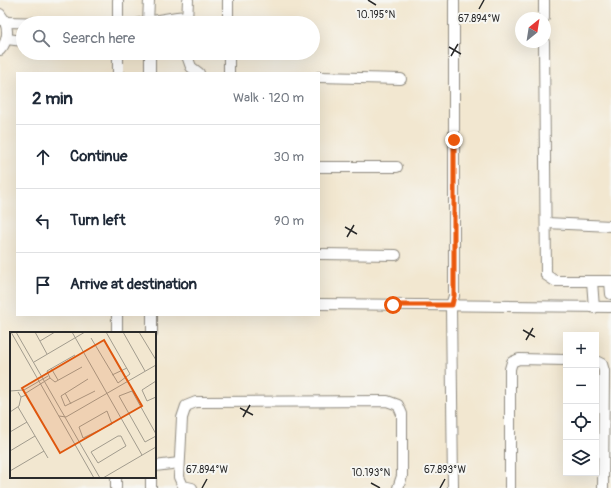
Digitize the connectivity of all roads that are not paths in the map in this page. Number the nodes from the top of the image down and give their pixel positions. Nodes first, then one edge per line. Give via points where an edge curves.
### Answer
1 (118, 0) edge
2 (150, 0) edge
3 (188, 0) edge
4 (228, 0) edge
5 (454, 0) edge
6 (544, 0) edge
7 (544, 12) edge
8 (118, 16) edge
9 (147, 16) edge
10 (187, 16) edge
11 (228, 16) edge
12 (3, 18) edge
13 (16, 19) edge
14 (7, 39) junction
15 (16, 40) edge
16 (544, 48) edge
17 (0, 50) edge
18 (118, 60) edge
19 (150, 60) edge
20 (188, 60) edge
21 (228, 60) edge
22 (118, 72) edge
23 (150, 72) edge
24 (198, 72) edge
25 (228, 72) edge
26 (320, 77) edge
27 (401, 79) dead end
28 (397, 166) dead end
29 (320, 167) edge
30 (546, 223) junction
31 (611, 226) edge
32 (320, 254) edge
33 (396, 255) dead end
34 (592, 281) junction
35 (611, 281) edge
36 (611, 294) edge
37 (320, 304) edge
38 (452, 305) junction
39 (611, 307) edge
40 (594, 308) junction
41 (117, 316) edge
42 (152, 316) edge
43 (117, 332) edge
44 (152, 332) edge
45 (563, 360) edge
46 (599, 363) edge
47 (179, 463) junction
48 (156, 466) edge
49 (192, 488) edge
50 (398, 488) edge
51 (453, 488) edge
52 (510, 488) edge
53 (603, 488) edge

1 - 8 street
2 - 9 street
3 - 10 street
4 - 11 street
5 - 38 street
6 - 7 street
12 - 13 street
12 - 14 street via 8,33
14 - 15 street
14 - 17 street
16 - 30 street
18 - 22 street
19 - 23 street
20 - 24 street via 191,67
21 - 25 street
26 - 27 street
28 - 29 street
30 - 31 street
30 - 34 street via 546,275 555,281
32 - 33 street
34 - 35 street
34 - 40 street
35 - 36 street
37 - 38 street
38 - 40 street
38 - 51 street
39 - 40 street
41 - 43 street
42 - 44 street
45 - 52 street via 519,359 512,362
46 - 53 street via 602,364 604,371
47 - 48 street
47 - 49 street via 179,477 183,486
47 - 50 street via 182,418 186,406 196,402 387,401 398,404 402,414 402,476

